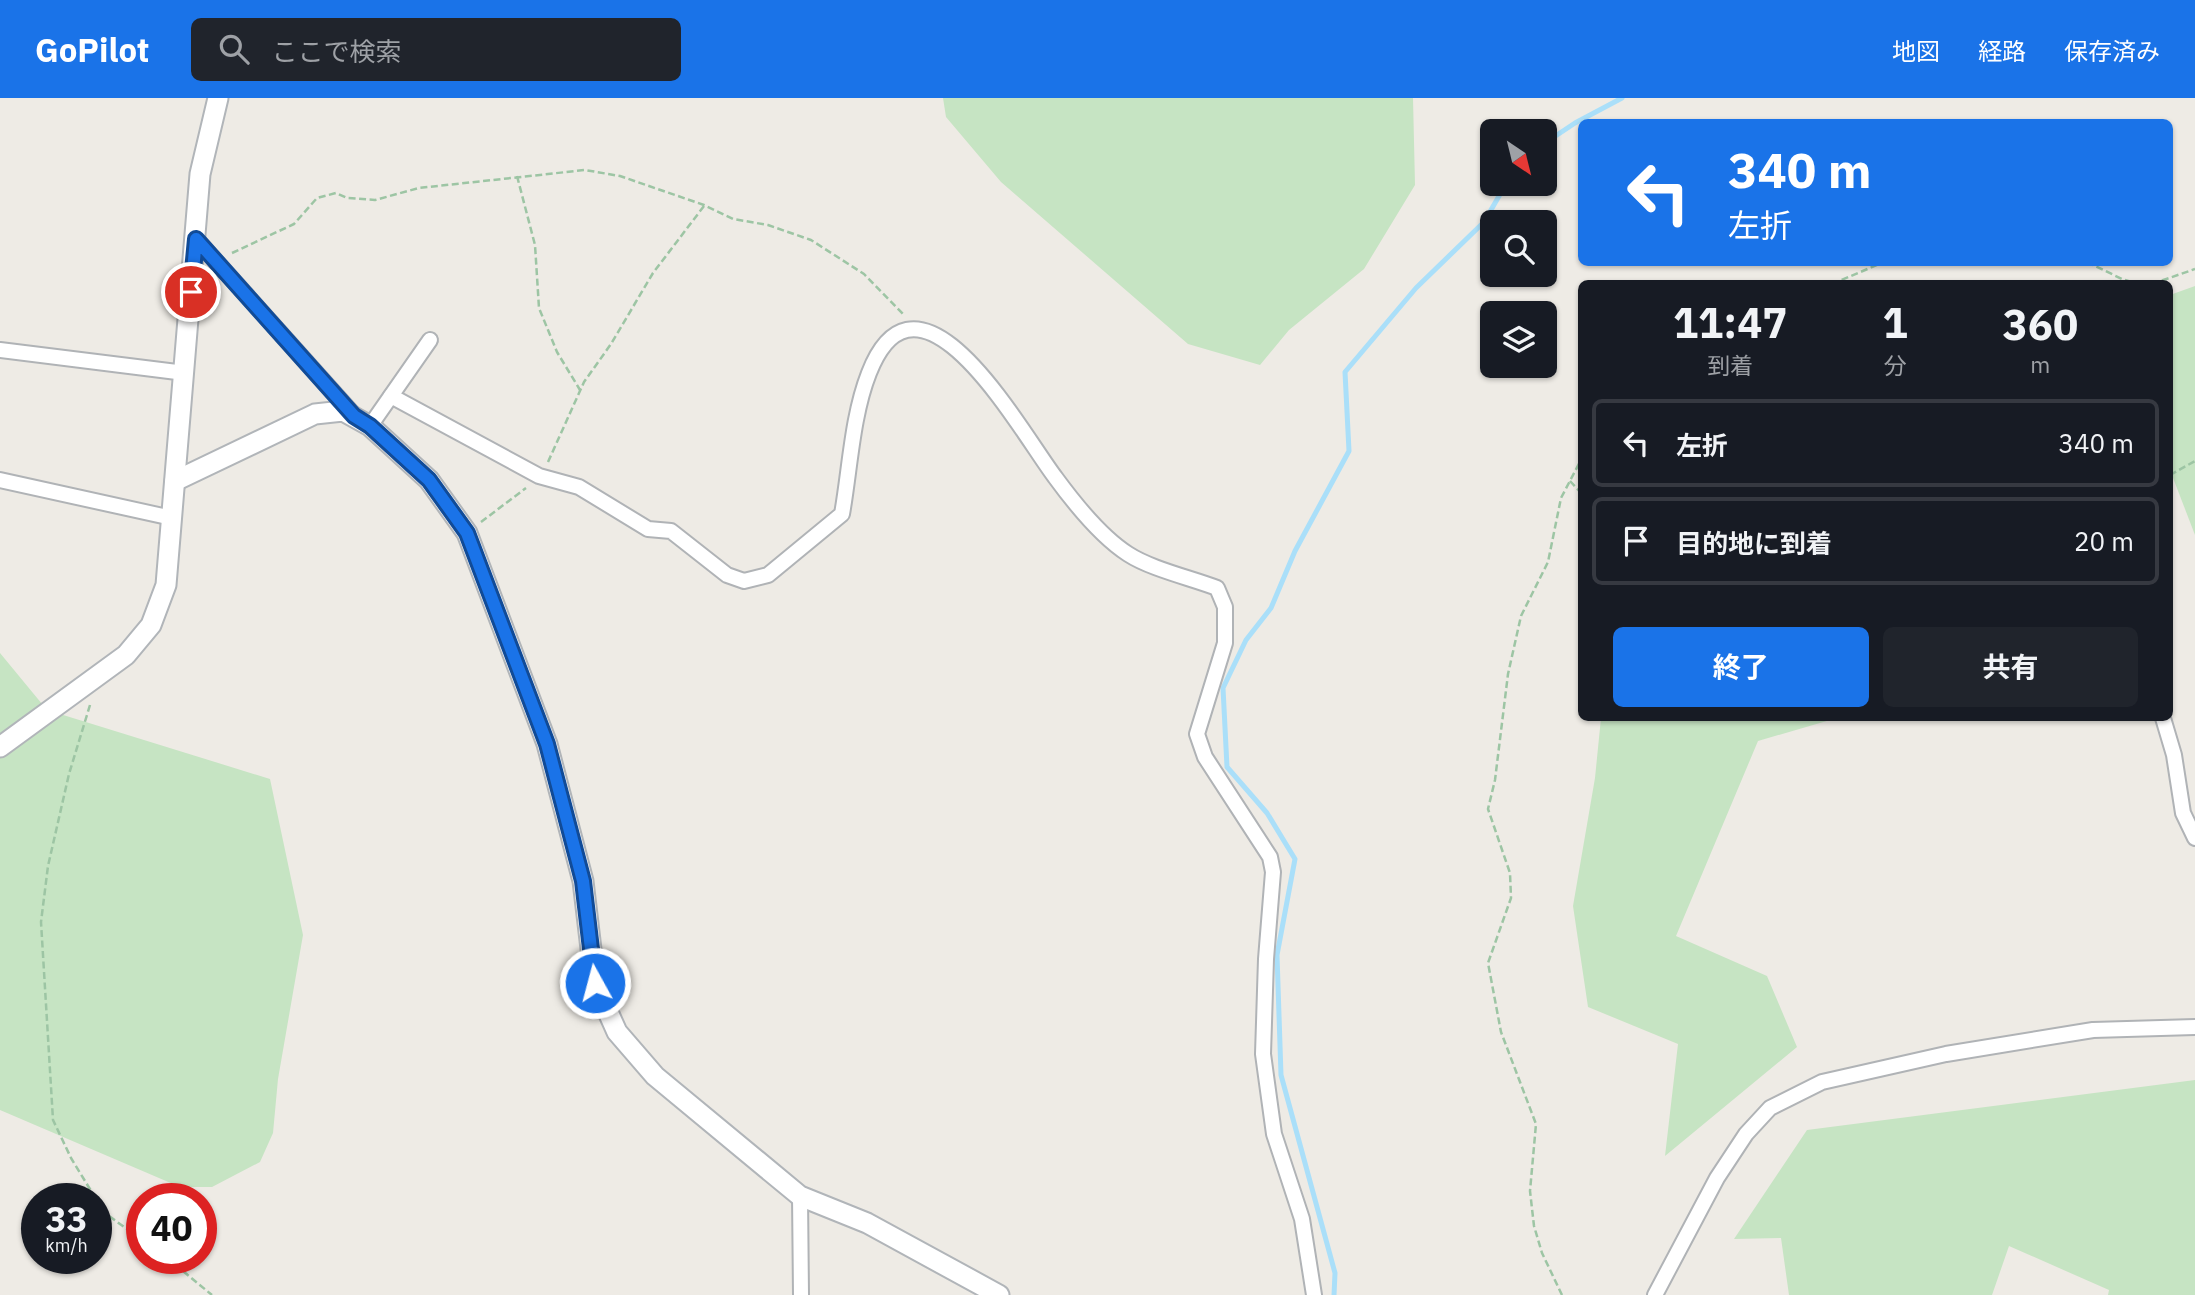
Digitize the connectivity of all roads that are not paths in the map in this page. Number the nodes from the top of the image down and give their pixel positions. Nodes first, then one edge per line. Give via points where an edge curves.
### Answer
1 (218, 98) edge
2 (196, 239) junction
3 (430, 340) dead end
4 (0, 351) edge
5 (184, 373) junction
6 (391, 396) junction
7 (362, 421) junction
8 (0, 480) edge
9 (175, 481) junction
10 (172, 518) junction
11 (2164, 721) edge
12 (0, 747) edge
13 (2195, 838) edge
14 (2195, 1027) edge
15 (800, 1196) junction
16 (801, 1295) edge
17 (999, 1295) edge
18 (1314, 1295) edge
19 (1655, 1295) edge

1 - 2 street via 200,174
2 - 5 street
2 - 7 street
3 - 6 street
4 - 5 street
5 - 9 street
6 - 7 street
6 - 18 street via 540,476 579,487 648,529 671,531 727,575 744,581 768,575 842,514 869,373 887,342 903,331 917,330 961,352 992,385 1055,477 1099,528 1129,554 1217,588 1225,607 1225,643 1197,734 1205,757 1270,857 1273,872 1263,1054 1274,1134 1301,1219
7 - 9 street via 343,411 316,414
7 - 15 street via 429,480 467,533 547,744 583,881 595,983 617,1032 655,1076
8 - 10 street
9 - 10 street
10 - 12 street via 166,585 151,625 126,655 98,678
11 - 13 street via 2183,813
14 - 19 street via 2093,1030 1946,1054 1822,1082 1770,1108 1745,1134
15 - 16 street
15 - 17 street via 867,1223

